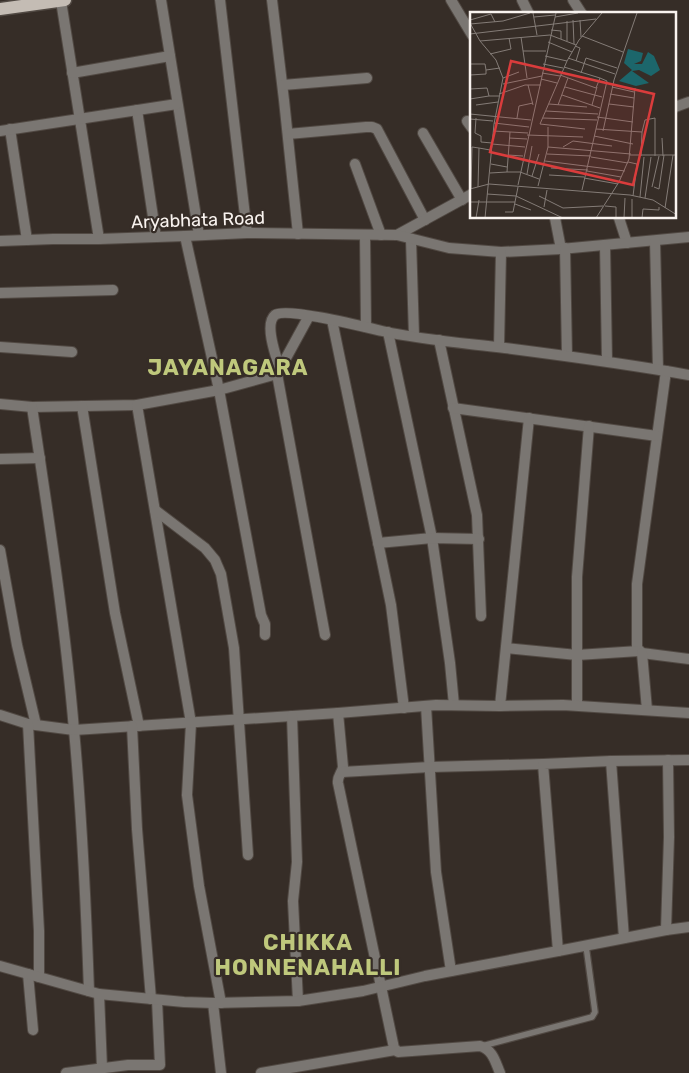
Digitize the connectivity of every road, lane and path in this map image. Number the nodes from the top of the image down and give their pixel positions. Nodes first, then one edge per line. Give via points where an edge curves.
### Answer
1 (63, 0) edge
2 (161, 0) edge
3 (220, 0) edge
4 (272, 0) edge
5 (451, 0) edge
6 (522, 0) edge
7 (573, 0) edge
8 (0, 9) edge
9 (528, 12) edge
10 (581, 12) edge
11 (470, 32) edge
12 (170, 56) junction
13 (72, 73) junction
14 (367, 78) dead end
15 (283, 85) junction
16 (689, 102) edge
17 (177, 104) junction
18 (676, 107) edge
19 (137, 110) junction
20 (80, 118) junction
21 (5, 130) edge
22 (423, 133) dead end
23 (288, 134) junction
24 (355, 164) dead end
25 (470, 195) edge
26 (462, 200) junction
27 (555, 219) edge
28 (618, 219) edge
29 (424, 220) junction
30 (247, 233) junction
31 (298, 234) junction
32 (199, 235) junction
33 (365, 235) junction
34 (381, 235) junction
35 (185, 236) junction
36 (397, 236) junction
37 (156, 237) junction
38 (689, 237) edge
39 (99, 239) junction
40 (411, 239) junction
41 (27, 240) junction
42 (655, 240) junction
43 (0, 241) edge
44 (627, 243) junction
45 (605, 245) junction
46 (563, 249) junction
47 (501, 252) junction
48 (113, 290) dead end
49 (0, 293) edge
50 (309, 316) junction
51 (332, 320) junction
52 (366, 328) junction
53 (388, 332) junction
54 (414, 336) junction
55 (439, 340) junction
56 (0, 347) edge
57 (499, 347) junction
58 (72, 352) dead end
59 (567, 356) junction
60 (607, 361) junction
61 (662, 370) junction
62 (278, 371) junction
63 (689, 375) edge
64 (219, 390) junction
65 (0, 404) edge
66 (137, 405) junction
67 (82, 406) junction
68 (32, 407) junction
69 (454, 408) junction
70 (529, 418) junction
71 (588, 426) junction
72 (656, 436) junction
73 (40, 458) junction
74 (0, 459) edge
75 (155, 510) junction
76 (432, 538) junction
77 (479, 539) junction
78 (378, 543) junction
79 (0, 550) edge
80 (5, 606) edge
81 (481, 616) dead end
82 (265, 635) dead end
83 (325, 635) dead end
84 (506, 648) junction
85 (640, 652) junction
86 (577, 655) junction
87 (689, 659) edge
88 (454, 705) junction
89 (426, 706) junction
90 (500, 706) junction
91 (577, 706) junction
92 (404, 708) junction
93 (647, 710) junction
94 (689, 713) edge
95 (338, 714) junction
96 (0, 715) edge
97 (292, 716) junction
98 (238, 720) junction
99 (191, 723) junction
100 (32, 724) junction
101 (136, 726) junction
102 (74, 730) junction
103 (668, 760) junction
104 (689, 760) edge
105 (611, 761) junction
106 (543, 764) junction
107 (430, 767) junction
108 (342, 772) junction
109 (248, 855) dead end
110 (689, 927) edge
111 (666, 930) junction
112 (624, 938) junction
113 (586, 946) junction
114 (558, 951) junction
115 (0, 966) edge
116 (451, 971) junction
117 (28, 974) junction
118 (38, 977) junction
119 (380, 987) junction
120 (94, 992) junction
121 (154, 999) junction
122 (298, 1001) junction
123 (217, 1003) junction
124 (33, 1030) dead end
125 (480, 1046) junction
126 (395, 1050) junction
127 (102, 1068) junction
128 (288, 1071) edge
129 (66, 1073) edge
130 (221, 1073) edge
131 (261, 1073) edge
132 (500, 1073) edge

1 - 8 main road
1 - 13 street
2 - 12 street
3 - 30 street
4 - 15 street
5 - 11 street
6 - 9 street
7 - 10 street
12 - 13 street
12 - 17 street
13 - 20 street
14 - 15 street
15 - 23 street
16 - 18 street
17 - 19 street
17 - 32 street
19 - 20 street
19 - 37 street
20 - 21 street
20 - 39 street
21 - 41 street
22 - 26 street
23 - 29 street via 372,126
23 - 31 street
24 - 34 street
25 - 26 street
26 - 29 street
27 - 46 street
28 - 44 street
29 - 36 street
30 - 31 street, Aryabhata Road
30 - 32 street, Aryabhata Road
31 - 33 street, Aryabhata Road
32 - 35 street, Aryabhata Road
33 - 34 street, Aryabhata Road
33 - 52 street
34 - 36 street, Aryabhata Road
35 - 37 street, Aryabhata Road
35 - 64 street
36 - 40 street, Aryabhata Road
37 - 39 street, Aryabhata Road
38 - 42 street, Aryabhata Road
39 - 41 street, Aryabhata Road
40 - 47 street, Aryabhata Road via 449,248
40 - 54 street
41 - 43 street, Aryabhata Road
42 - 44 street, Aryabhata Road
42 - 61 street
44 - 45 street, Aryabhata Road
45 - 46 street, Aryabhata Road
45 - 60 street
46 - 47 street, Aryabhata Road
46 - 59 street
47 - 57 street
48 - 49 street
50 - 51 street
50 - 62 street
50 - 62 street via 284,312 272,316 270,331
51 - 52 street
51 - 78 street
52 - 53 street
53 - 54 street
53 - 76 street
54 - 55 street
55 - 57 street
55 - 69 street
56 - 58 street
57 - 59 street
59 - 60 street
60 - 61 street
61 - 63 street
61 - 72 street
62 - 64 street
62 - 83 street
64 - 66 street
64 - 82 street
65 - 68 street
66 - 67 street
66 - 75 street
67 - 68 street
67 - 101 street
68 - 73 street
69 - 70 street
69 - 77 street via 475,500
70 - 71 street
70 - 84 street
71 - 72 street
71 - 86 street via 577,577
72 - 85 street via 637,584 637,644
73 - 74 street
73 - 102 street via 55,555
75 - 98 street via 205,548 218,566 234,648
75 - 99 street
76 - 77 street
76 - 78 street
76 - 88 street
77 - 81 street
78 - 92 street via 391,605
79 - 80 street
80 - 100 street
84 - 86 street
84 - 90 street
85 - 86 street
85 - 87 street
85 - 93 street
86 - 91 street
88 - 89 street
88 - 90 street
89 - 92 street
89 - 107 street
90 - 91 street
91 - 93 street
92 - 95 street
93 - 94 street
95 - 97 street
95 - 108 street
96 - 100 street
97 - 98 street
97 - 122 street via 297,862 293,901
98 - 99 street
98 - 109 street
99 - 101 street
99 - 123 street via 187,795
100 - 102 street
100 - 118 street
101 - 102 street
101 - 121 street via 137,829
102 - 120 street
103 - 104 street
103 - 105 street
103 - 111 street
105 - 106 street
105 - 112 street
106 - 107 street
106 - 114 street
107 - 108 street
107 - 116 street via 438,891
108 - 119 street via 338,783
110 - 111 street
111 - 112 street
112 - 113 street
113 - 114 street
113 - 125 lane via 595,1012 592,1017
114 - 116 street
115 - 117 street
116 - 119 street
117 - 118 street
117 - 124 street
118 - 120 street
119 - 122 street
119 - 126 street
120 - 121 street
120 - 127 street
121 - 123 street
121 - 127 street via 160,1065
122 - 123 street
123 - 130 street
125 - 126 street
125 - 132 street via 492,1052
126 - 128 street
127 - 129 street
128 - 131 street

